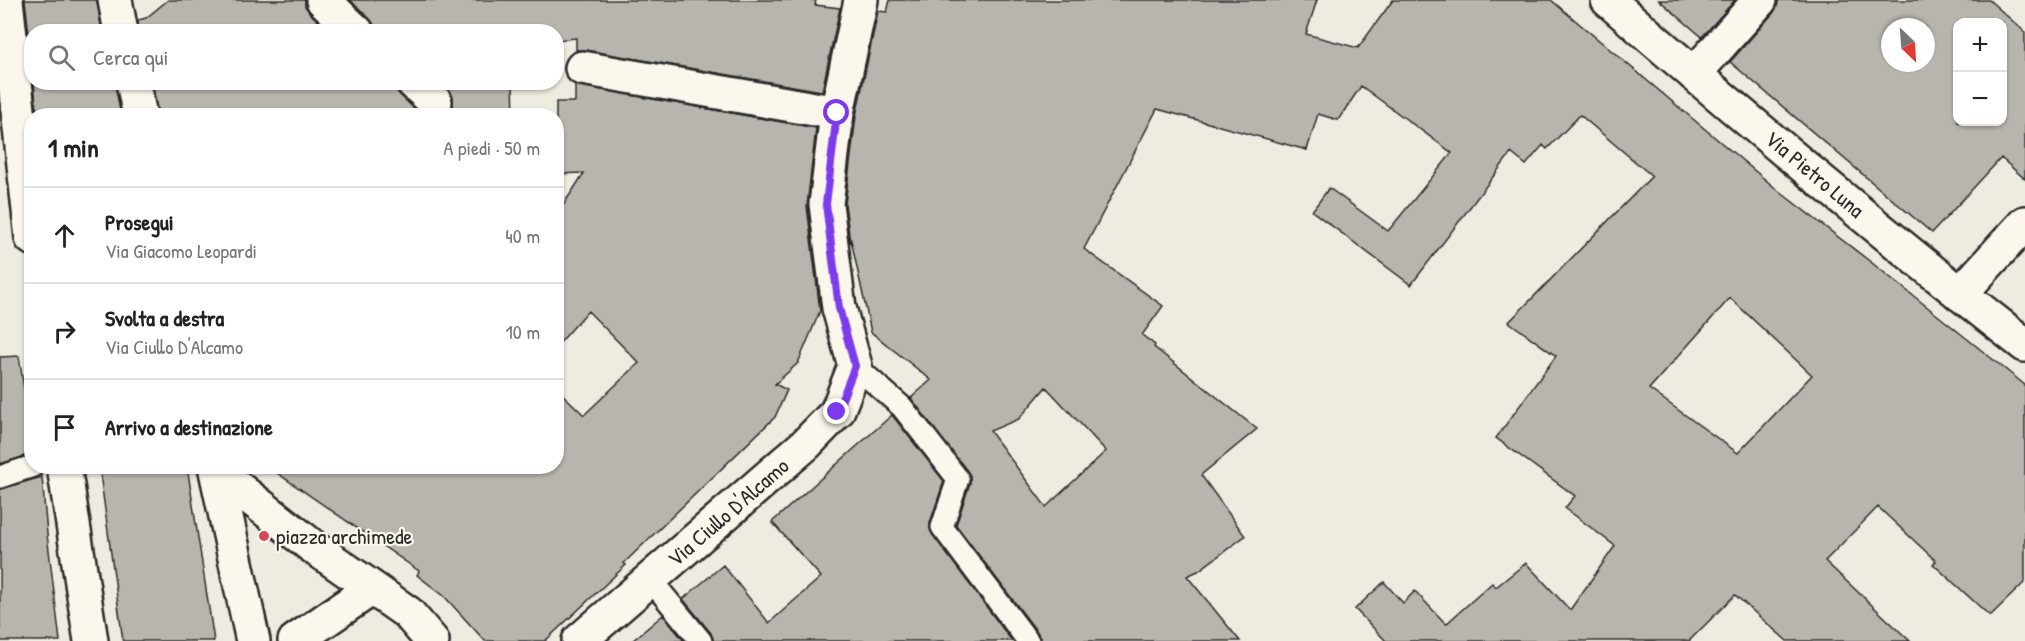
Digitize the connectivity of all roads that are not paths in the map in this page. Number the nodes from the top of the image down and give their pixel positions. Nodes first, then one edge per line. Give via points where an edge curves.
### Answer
1 (6, 0) edge
2 (115, 0) edge
3 (322, 0) edge
4 (861, 0) edge
5 (1608, 0) edge
6 (1760, 0) edge
7 (120, 24) edge
8 (348, 24) edge
9 (582, 68) dead end
10 (1694, 74) junction
11 (134, 90) edge
12 (138, 108) edge
13 (837, 113) junction
14 (24, 165) edge
15 (2025, 223) edge
16 (1960, 294) junction
17 (2025, 345) edge
18 (855, 366) junction
19 (24, 469) edge
20 (65, 474) edge
21 (217, 474) edge
22 (222, 474) edge
23 (0, 477) edge
24 (650, 579) junction
25 (372, 588) junction
26 (91, 641) edge
27 (253, 641) edge
28 (295, 641) edge
29 (432, 641) edge
30 (579, 641) edge
31 (701, 641) edge
32 (1028, 641) edge

1 - 14 street
2 - 7 street
3 - 8 street
4 - 13 street
5 - 10 street, Via Pietro Luna
6 - 10 street
9 - 13 street
10 - 16 street, Via Pietro Luna
11 - 12 street
13 - 18 street via 826,204 839,308
15 - 16 street
16 - 17 street, Via Pietro Luna
18 - 24 street, Via Ciullo D'Alcamo via 837,412 814,436
18 - 32 lane via 902,407 958,479 942,527
19 - 23 lane
20 - 26 street
21 - 27 street
22 - 25 street
24 - 30 street, Via Ciullo D'Alcamo
24 - 31 lane
25 - 28 street
25 - 29 street via 408,613

